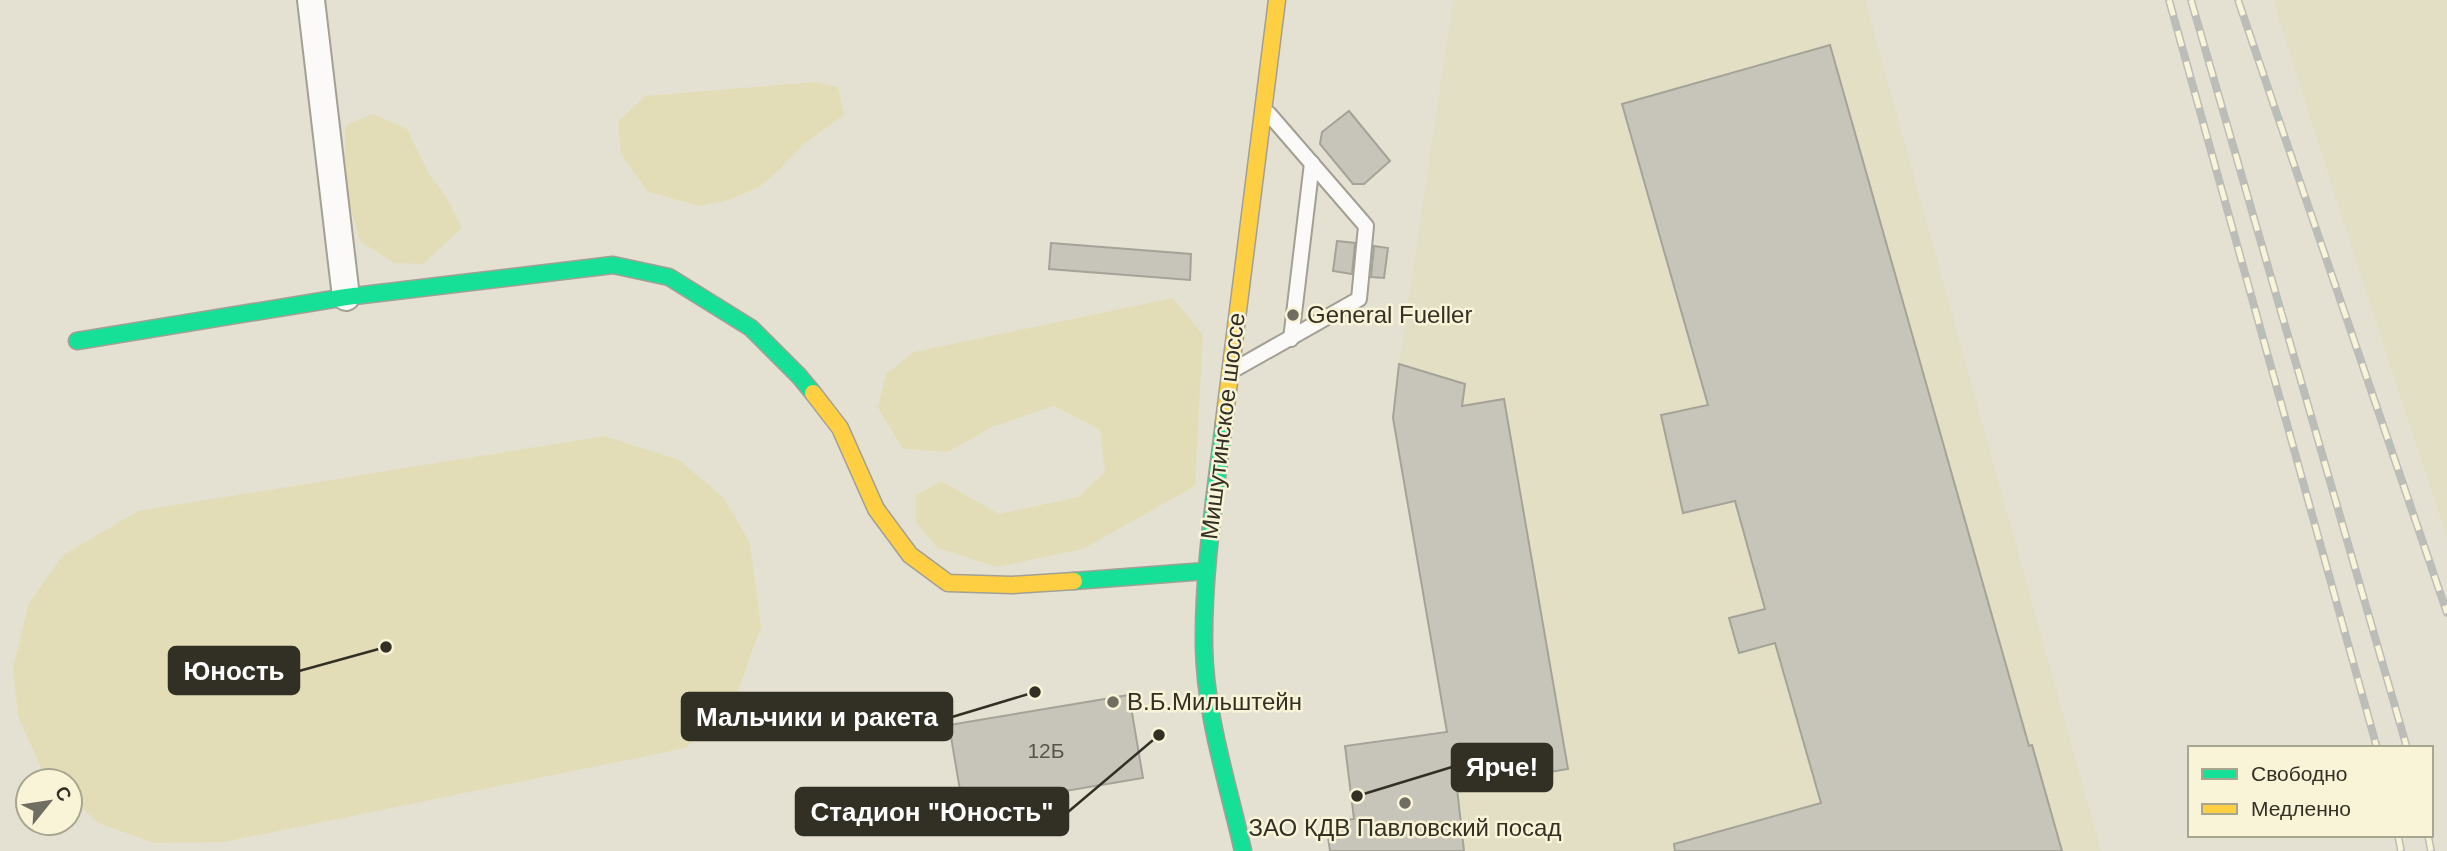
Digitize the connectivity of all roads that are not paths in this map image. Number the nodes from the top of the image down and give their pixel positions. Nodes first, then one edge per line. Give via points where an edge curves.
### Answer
1 (311, 0) edge
2 (1277, 0) edge
3 (1263, 107) junction
4 (1312, 163) junction
5 (346, 297) junction
6 (1291, 339) junction
7 (77, 341) dead end
8 (1230, 372) junction
9 (1206, 571) junction
10 (1243, 851) edge

1 - 5 street
2 - 3 street, Мишутинское шоссе
3 - 4 lane
3 - 8 street, Мишутинское шоссе
4 - 6 lane
4 - 6 lane via 1366,226 1359,299
5 - 7 street
5 - 9 street via 613,265 669,277 751,328 799,376 840,428 876,509 910,555 948,583 1012,585
6 - 8 lane
8 - 9 street, Мишутинское шоссе
9 - 10 street, Мишутинское шоссе via 1204,648 1211,710

